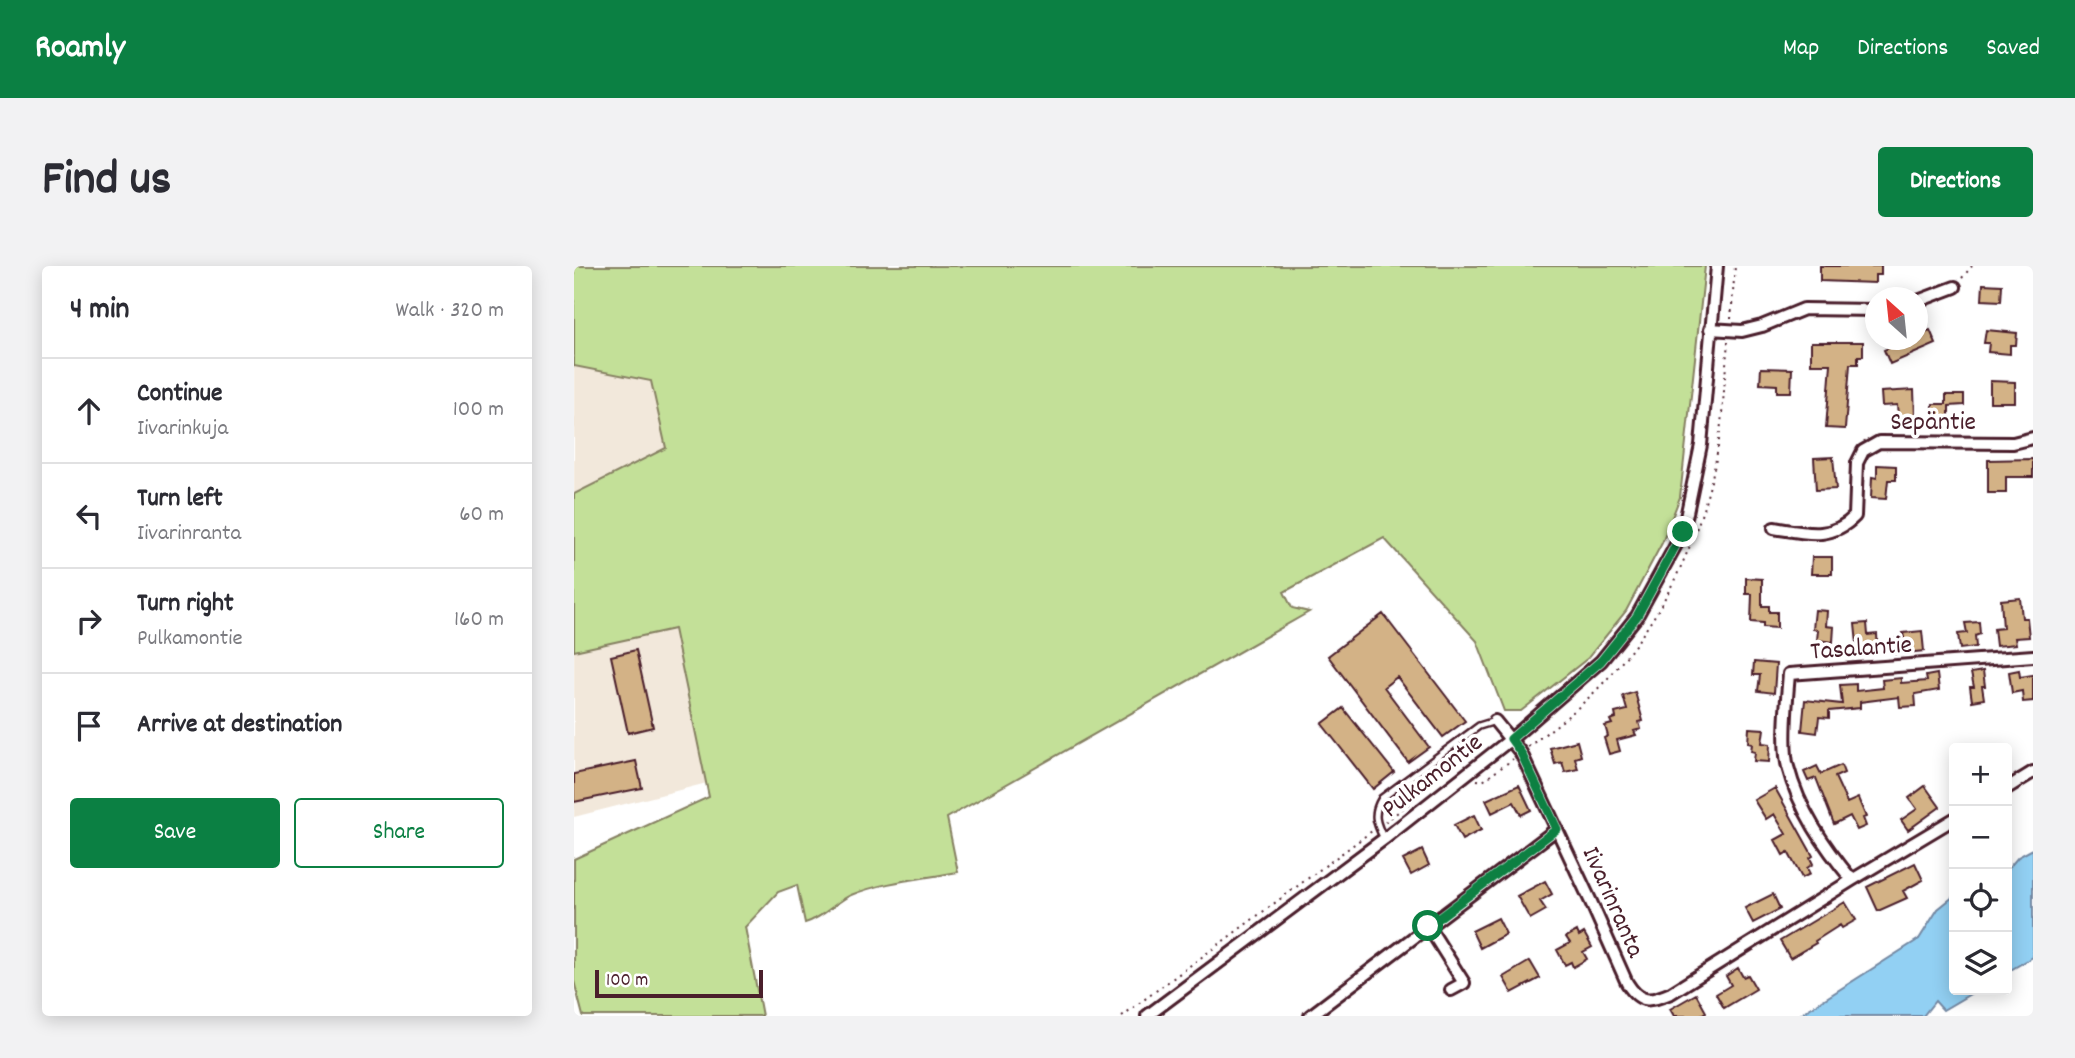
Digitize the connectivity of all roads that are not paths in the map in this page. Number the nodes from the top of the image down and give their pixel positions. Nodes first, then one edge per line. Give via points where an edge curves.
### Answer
1 (1717, 266) edge
2 (1955, 287) road end
3 (1928, 297) edge
4 (1865, 310) edge
5 (1710, 329) junction
6 (2033, 438) edge
7 (1774, 528) dead end
8 (2033, 656) edge
9 (1495, 720) joint
10 (1511, 739) junction
11 (2033, 772) edge
12 (2012, 785) edge
13 (1949, 822) edge
14 (1557, 829) junction
15 (1384, 839) junction
16 (1852, 880) junction
17 (1428, 926) junction
18 (1451, 990) dead end
19 (1147, 1016) edge
20 (1310, 1016) edge

1 - 5 street, Pulkamontie
2 - 3 street
4 - 5 street via 1804,309 1742,331
5 - 10 street, Pulkamontie via 1701,445 1683,532 1637,616 1601,661
6 - 7 street, Sepäntie via 2013,443 1879,442 1863,451 1857,463 1855,516 1844,527 1813,534
8 - 16 street, Tasalantie via 1789,674 1787,765 1810,822
9 - 10 street, Iivarinranta
9 - 15 lane via 1479,726 1382,798 1374,818
10 - 14 street, Iivarinranta
10 - 15 street, Pulkamontie
11 - 12 street
13 - 16 street
14 - 16 street, Iivarinranta via 1627,983 1634,994 1646,1000 1671,993
14 - 17 street
15 - 19 street, Pulkamontie
17 - 18 street via 1464,983
17 - 20 street

